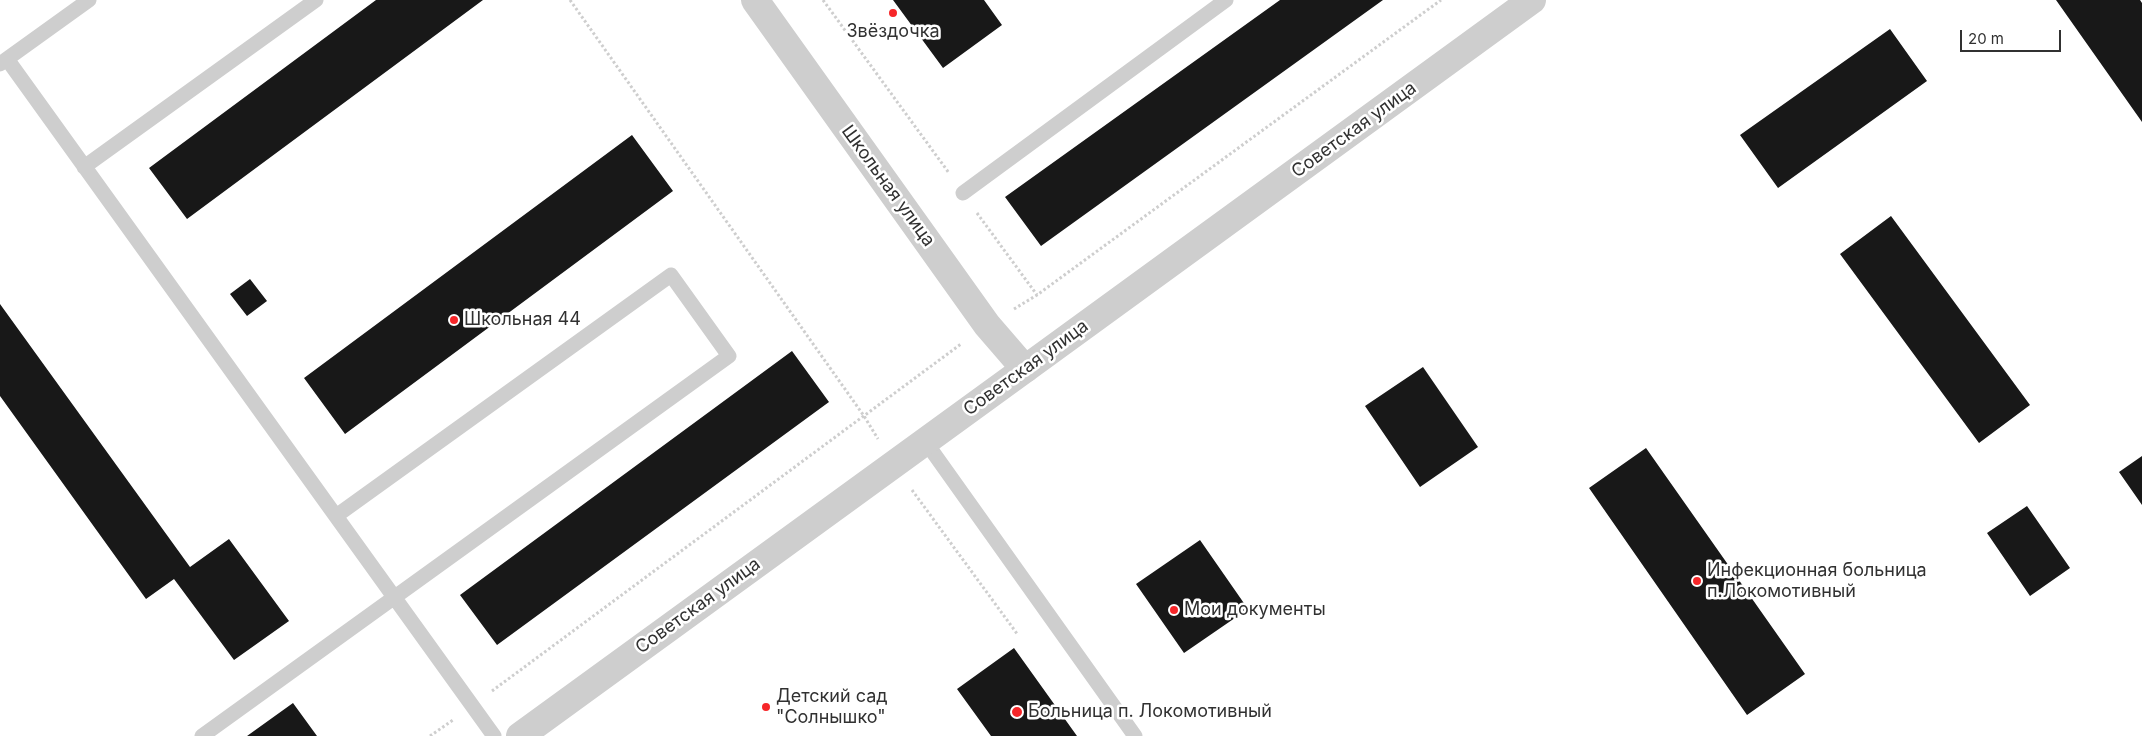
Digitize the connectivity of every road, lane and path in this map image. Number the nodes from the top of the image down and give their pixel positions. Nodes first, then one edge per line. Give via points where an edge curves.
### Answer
1 (89, 0) edge
2 (316, 0) edge
3 (570, 0) edge
4 (755, 0) edge
5 (823, 0) edge
6 (1226, 0) edge
7 (1441, 0) edge
8 (1532, 0) edge
9 (4, 62) edge
10 (84, 167) junction
11 (963, 193) junction
12 (1037, 295) junction
13 (987, 325) junction
14 (1025, 369) junction
15 (864, 416) junction
16 (925, 440) junction
17 (893, 464) junction
18 (336, 516) junction
19 (394, 597) junction
20 (1018, 635) dead end
21 (472, 706) junction
22 (202, 736) edge
23 (430, 736) edge
24 (494, 736) edge
25 (520, 736) edge
26 (1135, 736) edge

1 - 9 lane
2 - 10 lane
3 - 15 path
4 - 13 street, Школьная улица
5 - 11 path
6 - 11 lane
7 - 12 path
8 - 14 street, Советская улица
9 - 10 lane
10 - 18 lane
11 - 12 path
12 - 13 path
13 - 14 street, Школьная улица
13 - 15 path
14 - 16 street, Советская улица
15 - 17 path
15 - 21 path
16 - 17 street, Советская улица
16 - 26 lane
17 - 20 path
17 - 25 street, Советская улица
18 - 19 lane
18 - 19 lane via 671,275 694,307 729,356
19 - 21 lane
19 - 22 lane
21 - 23 path
21 - 24 lane

